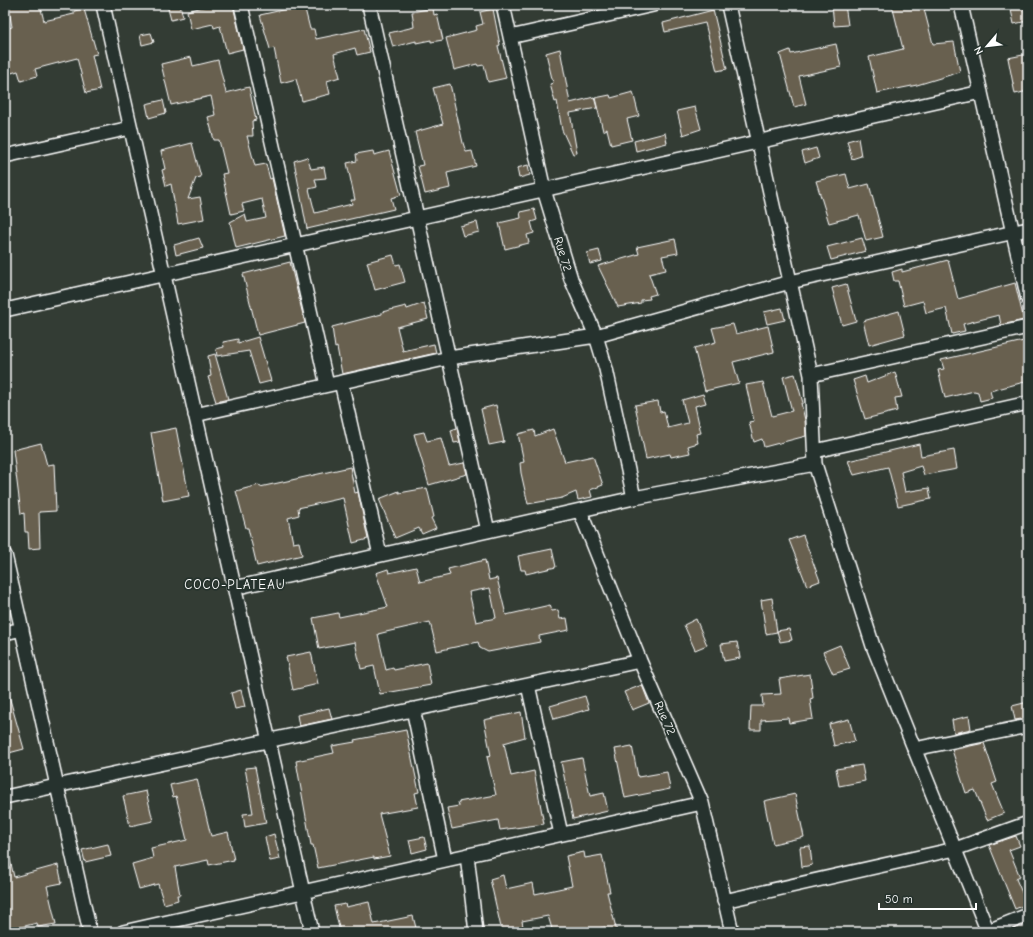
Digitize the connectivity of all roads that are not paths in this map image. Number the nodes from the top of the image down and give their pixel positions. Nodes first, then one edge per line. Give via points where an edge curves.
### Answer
1 (102, 5) edge
2 (241, 5) edge
3 (369, 5) edge
4 (503, 5) edge
5 (652, 5) edge
6 (728, 5) edge
7 (961, 5) edge
8 (510, 37) junction
9 (981, 92) junction
10 (130, 128) junction
11 (759, 142) junction
12 (5, 156) edge
13 (544, 190) junction
14 (417, 218) junction
15 (1028, 229) edge
16 (1013, 233) junction
17 (295, 245) junction
18 (163, 274) junction
19 (790, 282) junction
20 (1028, 299) edge
21 (5, 310) edge
22 (1028, 327) edge
23 (596, 336) junction
24 (449, 358) junction
25 (811, 375) junction
26 (341, 382) junction
27 (327, 385) junction
28 (1028, 403) edge
29 (195, 415) junction
30 (815, 451) junction
31 (815, 464) junction
32 (634, 498) junction
33 (580, 511) junction
34 (488, 531) junction
35 (5, 555) edge
36 (380, 555) junction
37 (234, 588) junction
38 (22, 629) junction
39 (5, 633) edge
40 (640, 661) junction
41 (528, 685) junction
42 (413, 709) junction
43 (1028, 726) edge
44 (268, 740) junction
45 (914, 749) junction
46 (57, 786) junction
47 (5, 797) edge
48 (702, 803) junction
49 (1028, 823) edge
50 (561, 834) junction
51 (955, 849) junction
52 (467, 855) junction
53 (445, 860) junction
54 (303, 892) junction
55 (724, 900) junction
56 (1028, 915) edge
57 (988, 931) edge
58 (90, 932) edge
59 (123, 932) edge
60 (312, 932) edge
61 (476, 932) edge
62 (732, 932) edge

1 - 10 street
2 - 17 street
3 - 14 street
4 - 8 street, Rue 72
5 - 8 street
6 - 11 street
7 - 9 street
8 - 13 street, Rue 72
9 - 11 street
9 - 16 street
10 - 12 street
10 - 18 street
11 - 13 street
11 - 19 street
13 - 14 street
13 - 23 street, Rue 72 via 571,279
14 - 17 street
14 - 24 street
15 - 16 street
16 - 19 street
16 - 20 street
17 - 18 street
17 - 27 street
18 - 21 street
18 - 29 street
19 - 23 street
19 - 25 street
22 - 25 street
23 - 24 street
23 - 32 street, Rue 72 via 606,369
24 - 26 street
24 - 34 street
25 - 30 street
26 - 27 street
26 - 36 street
27 - 29 street
28 - 30 street
29 - 37 street
30 - 31 street
31 - 32 street
31 - 45 street via 873,646
32 - 33 street
33 - 34 street
33 - 40 street, Rue 72
34 - 36 street
35 - 38 street
36 - 37 street
37 - 44 street
38 - 39 street
38 - 46 street
40 - 41 street
40 - 48 street, Rue 72
41 - 42 street
41 - 50 street
42 - 44 street
42 - 53 street
43 - 45 street
44 - 46 street
44 - 54 street
45 - 51 street
46 - 47 street
46 - 58 street
48 - 50 street
48 - 55 street, Rue 72
49 - 51 street
50 - 52 street
51 - 55 street
51 - 57 street
52 - 53 street
52 - 61 street
53 - 54 street
54 - 59 street
54 - 60 street
55 - 62 street, Rue 72
56 - 57 street

